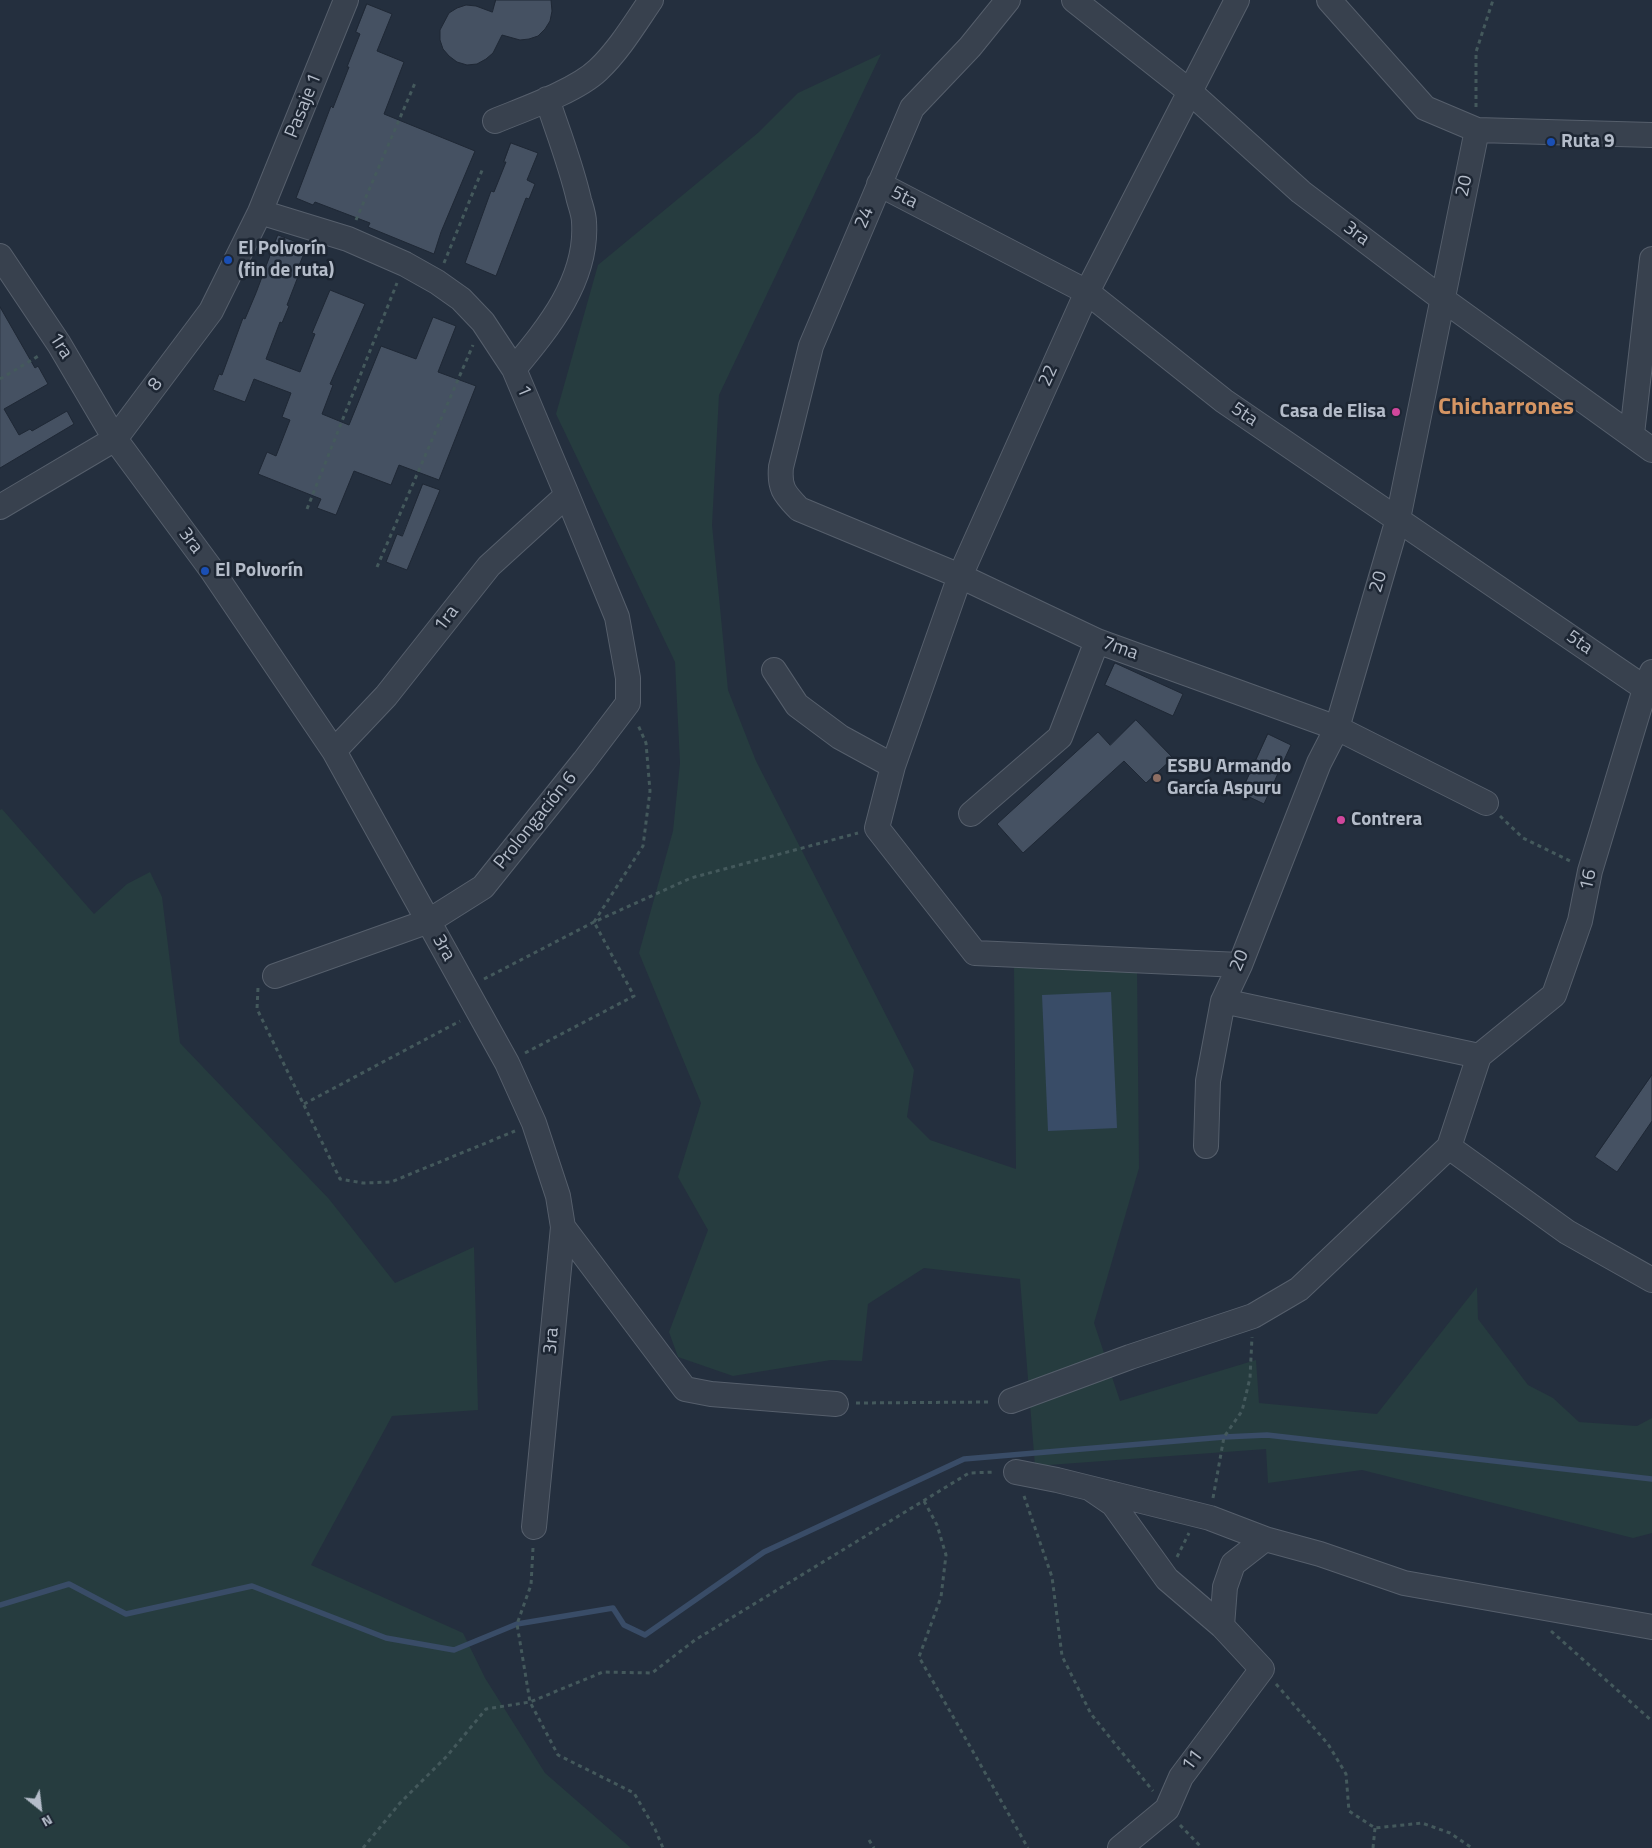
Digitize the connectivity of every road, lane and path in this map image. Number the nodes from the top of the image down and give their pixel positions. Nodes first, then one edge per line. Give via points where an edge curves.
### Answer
1 (346, 0) edge
2 (651, 0) edge
3 (1008, 0) edge
4 (1074, 0) edge
5 (1237, 0) edge
6 (1329, 0) edge
7 (1493, 0) edge
8 (415, 83) dead end
9 (1189, 91) junction
10 (547, 99) junction
11 (495, 121) dead end
12 (1476, 130) junction
13 (1652, 135) edge
14 (483, 168) dead end
15 (879, 184) junction
16 (260, 212) junction
17 (348, 239) junction
18 (0, 256) edge
19 (405, 264) junction
20 (1652, 265) edge
21 (437, 282) junction
22 (1087, 292) junction
23 (1441, 298) junction
24 (483, 322) junction
25 (60, 344) junction
26 (514, 369) junction
27 (0, 379) edge
28 (1632, 434) junction
29 (114, 439) junction
30 (1652, 450) edge
31 (782, 467) joint
32 (567, 495) junction
33 (0, 507) edge
34 (307, 509) dead end
35 (1398, 519) junction
36 (378, 567) dead end
37 (960, 576) junction
38 (1097, 641) junction
39 (774, 670) dead end
40 (1650, 685) edge
41 (628, 702) junction
42 (1337, 728) junction
43 (334, 751) junction
44 (893, 766) junction
45 (1486, 803) joint
46 (971, 814) dead end
47 (877, 828) junction
48 (1590, 871) junction
49 (429, 921) junction
50 (594, 922) junction
51 (1240, 965) junction
52 (275, 976) joint
53 (466, 989) junction
54 (1223, 1001) junction
55 (479, 1011) junction
56 (1479, 1056) junction
57 (507, 1063) junction
58 (304, 1104) junction
59 (534, 1123) junction
60 (1206, 1146) dead end
61 (1450, 1147) junction
62 (563, 1227) junction
63 (1652, 1280) edge
64 (1253, 1316) junction
65 (1011, 1401) joint
66 (836, 1404) joint
67 (1016, 1472) joint
68 (970, 1473) dead end
69 (1091, 1489) junction
70 (924, 1501) junction
71 (1210, 1518) junction
72 (534, 1527) joint
73 (1265, 1539) junction
74 (1166, 1579) junction
75 (1222, 1626) junction
76 (1652, 1627) edge
77 (1547, 1628) dead end
78 (1262, 1669) junction
79 (530, 1702) junction
80 (1652, 1722) edge
81 (1167, 1809) junction
82 (1375, 1828) junction
83 (870, 1840) dead end
84 (363, 1848) edge
85 (664, 1848) edge
86 (874, 1848) edge
87 (1028, 1848) edge
88 (1120, 1848) edge
89 (1202, 1848) edge
90 (1373, 1848) edge
91 (1472, 1848) edge

1 - 16 street, Pasaje 1
2 - 10 street via 622,44 596,71
3 - 15 street, 24 via 970,47 912,108
4 - 9 street, 3ra
5 - 9 street, 22
6 - 12 street via 1425,108
7 - 12 path via 1476,52
8 - 17 path
9 - 22 street, 22
9 - 23 street, 3ra via 1300,192
10 - 11 street
10 - 26 street via 575,181 584,222 582,254 575,280 546,331
12 - 13 street
12 - 23 street, 20
14 - 21 path
15 - 22 street, 5ta
15 - 31 street, 24 via 811,346
16 - 17 street, 1
16 - 29 street, 8 via 211,311
17 - 19 street, 1
18 - 25 street, 1ra
19 - 21 street, 1
19 - 34 path
20 - 28 street
21 - 24 street, 1
22 - 35 street, 5ta via 1224,401
22 - 37 street, 22
23 - 28 street, 3ra
23 - 35 street, 20
24 - 26 street, 1
24 - 36 path
25 - 27 path
25 - 29 street, 1ra
26 - 32 street, 1
28 - 30 street, 3ra
29 - 33 street, 8
29 - 43 street, 3ra via 211,569
31 - 37 street, 7ma via 783,492 799,508
32 - 41 street, 1 via 617,617 628,678
32 - 43 street, 1ra via 489,566 386,696
35 - 40 street, 5ta
35 - 42 street, 20
37 - 38 street, 7ma
37 - 44 street, 22
38 - 42 street, 7ma
38 - 46 street via 1060,737
39 - 44 street via 797,704 840,737
40 - 48 street, 16
41 - 49 street, Prolongación 6 via 483,887
41 - 50 path via 646,743 650,791 643,846
42 - 45 street, 7ma
42 - 51 street, 20 via 1318,763
43 - 49 street, 3ra
44 - 47 street, 22
45 - 48 path via 1524,838
47 - 50 path via 691,878
47 - 51 street via 975,953
48 - 56 street, 16 via 1580,921 1554,995
49 - 52 street, Prolongación 6
49 - 53 street, 3ra
50 - 53 path
50 - 57 path via 634,996
51 - 54 street, 20
52 - 58 path via 258,986 257,1009
53 - 55 street, 3ra
54 - 56 street
54 - 60 street, 20 via 1208,1081
55 - 57 street, 3ra
55 - 58 path
56 - 61 street
57 - 59 street, 3ra
58 - 59 path via 340,1179 363,1183 391,1182
59 - 62 street, 3ra via 558,1196
61 - 63 street via 1567,1232
61 - 64 street via 1298,1289
62 - 66 street via 685,1389
62 - 72 street, 3ra
64 - 65 street
64 - 71 path via 1250,1378 1242,1411 1224,1438
65 - 66 path
67 - 69 street
67 - 81 path via 1052,1577 1062,1656 1091,1714
68 - 70 path
69 - 71 street
69 - 74 street via 1113,1504
70 - 79 path via 695,1640 652,1673 603,1672
70 - 87 path via 937,1525 946,1555 941,1597 919,1657
71 - 73 street
71 - 74 path via 1189,1532
72 - 79 path via 531,1585 517,1624
73 - 75 street via 1233,1564 1225,1587
73 - 76 street via 1404,1583
74 - 75 street
75 - 78 street
77 - 80 path
78 - 81 street, 11 via 1181,1777
78 - 82 path via 1328,1744 1346,1774 1349,1811
79 - 84 path via 486,1709
79 - 85 path via 558,1755 634,1793
81 - 88 street, 11
81 - 89 path
82 - 90 path
82 - 91 path via 1422,1823 1450,1833
83 - 86 path

